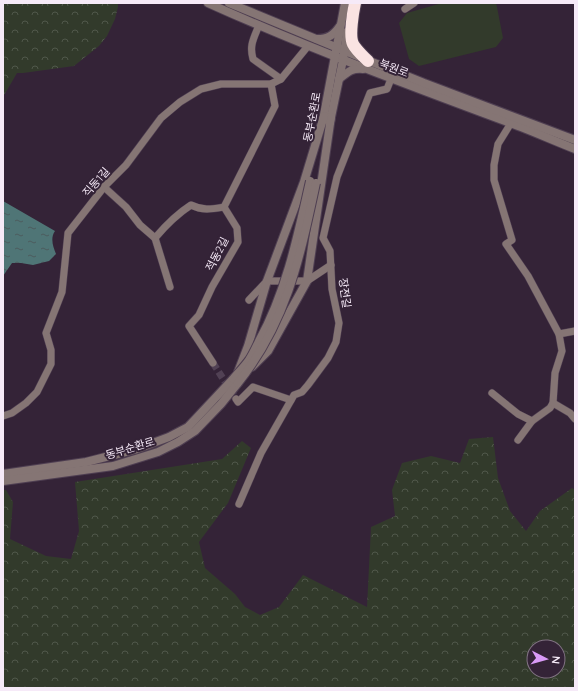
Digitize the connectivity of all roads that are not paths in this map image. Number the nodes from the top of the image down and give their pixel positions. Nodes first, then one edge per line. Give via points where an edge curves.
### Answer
1 (208, 3) edge
2 (229, 3) edge
3 (345, 3) edge
4 (354, 3) edge
5 (414, 3) edge
6 (404, 9) dead end
7 (263, 17) junction
8 (348, 21) junction
9 (259, 25) junction
10 (317, 39) junction
11 (312, 47) junction
12 (341, 50) junction
13 (339, 59) junction
14 (367, 65) junction
15 (335, 77) junction
16 (281, 79) junction
17 (391, 79) junction
18 (271, 84) junction
19 (328, 116) junction
20 (511, 123) junction
21 (563, 140) junction
22 (575, 140) edge
23 (575, 149) edge
24 (104, 187) junction
25 (224, 207) junction
26 (155, 238) junction
27 (331, 265) junction
28 (266, 281) junction
29 (307, 281) junction
30 (170, 287) dead end
31 (250, 300) dead end
32 (575, 331) edge
33 (560, 334) junction
34 (213, 363) tunnel mouth
35 (237, 379) junction
36 (492, 393) dead end
37 (236, 399) dead end
38 (291, 400) junction
39 (553, 403) junction
40 (3, 416) edge
41 (575, 419) edge
42 (532, 421) junction
43 (518, 440) dead end
44 (3, 474) edge
45 (3, 481) edge
46 (239, 504) dead end

1 - 9 street, 북원로
2 - 7 street, 북원로
3 - 8 street, 동부순환로
4 - 8 highway
5 - 6 street
7 - 9 street
7 - 10 street, 북원로
8 - 10 street via 331,36
8 - 12 street, 동부순환로
8 - 14 highway via 352,43
9 - 11 street, 북원로
9 - 16 street via 252,43 253,59
10 - 12 street, 북원로
11 - 13 street, 북원로
11 - 15 street via 326,58
11 - 16 street, 직동1길
12 - 13 street, 동부순환로
12 - 14 street, 북원로
13 - 14 street, 북원로
13 - 15 street, 동부순환로
14 - 15 street
14 - 17 street, 북원로
14 - 21 street, 북원로 via 424,83
15 - 19 street, 동부순환로
16 - 18 street, 직동1길
17 - 20 street, 북원로
17 - 27 street, 장전길 via 387,89 370,93 337,177 323,238 330,251
18 - 24 street, 직동1길 via 221,84 200,89 160,118 126,165
18 - 25 street via 275,106
19 - 28 street
19 - 29 street
19 - 35 street, 동부순환로, bridge via 313,182 304,240 289,291 273,330 257,357
20 - 21 street, 북원로
20 - 33 street via 498,144 494,165 494,180 512,240 506,244 528,276
21 - 22 street, 북원로
21 - 23 street, 북원로
24 - 26 street
24 - 40 street, 직동1길 via 68,233 62,292 46,333 51,350 51,364 37,392 12,413
25 - 26 street via 211,210 191,205 182,210
25 - 34 street, 적동2길 via 237,228 238,242 199,315 189,326
26 - 30 street
27 - 29 street
27 - 38 street, 장전길 via 332,289 339,324 336,342 328,358 308,385
28 - 29 street
28 - 31 street
28 - 35 street
29 - 35 street via 268,351
32 - 33 street
33 - 39 street via 562,351 555,373
35 - 44 street, 동부순환로 via 188,427 169,437 137,449 86,462
35 - 45 street, 동부순환로 via 221,404 195,431 158,452 113,466
36 - 42 street via 518,414
37 - 38 street via 238,402 253,387
38 - 46 street, 장전길 via 261,453
39 - 41 street
39 - 42 street
42 - 43 street

